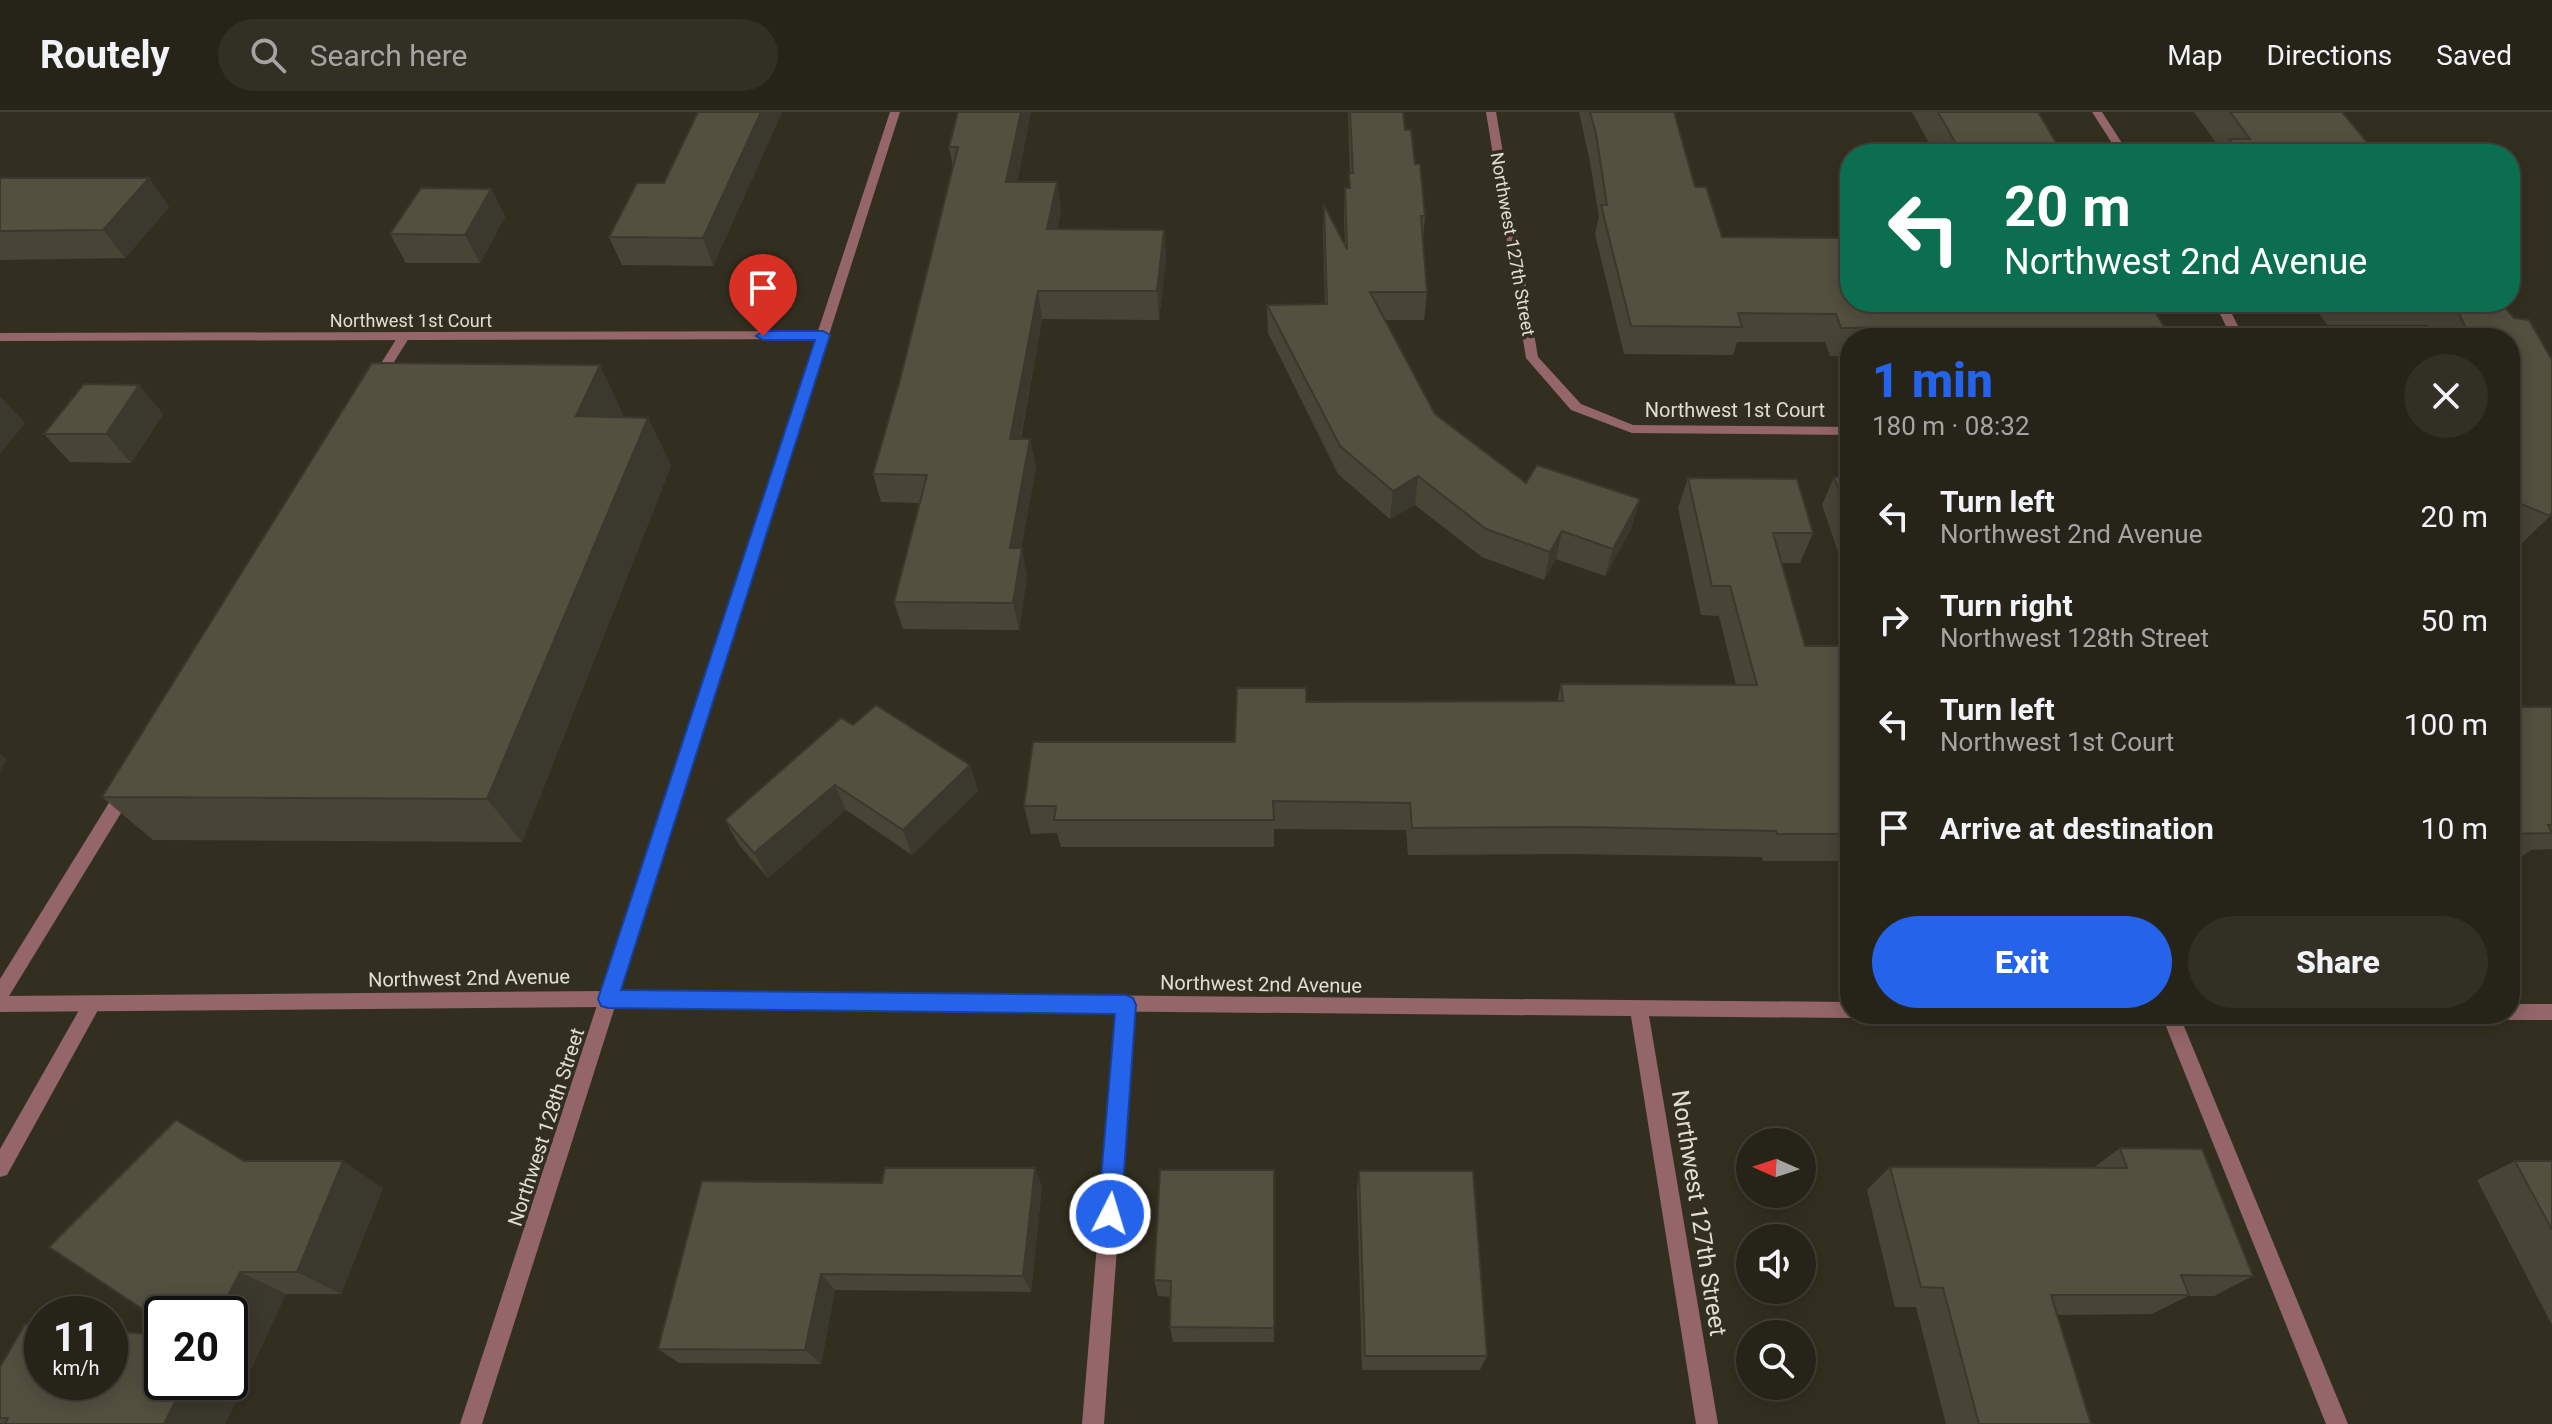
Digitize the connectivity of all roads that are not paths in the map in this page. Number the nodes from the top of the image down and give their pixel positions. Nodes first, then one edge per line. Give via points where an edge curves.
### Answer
1 (895, 112) edge
2 (1491, 112) edge
3 (2097, 112) edge
4 (2118, 144) edge
5 (823, 335) junction
6 (0, 337) edge
7 (403, 338) junction
8 (370, 392) edge
9 (1576, 407) joint
10 (1840, 431) edge
11 (131, 781) edge
12 (0, 995) edge
13 (608, 999) junction
14 (0, 1004) edge
15 (92, 1004) junction
16 (1126, 1005) junction
17 (1639, 1010) junction
18 (1840, 1010) edge
19 (2520, 1012) edge
20 (2552, 1012) edge
21 (2174, 1024) edge
22 (0, 1168) edge
23 (471, 1424) edge
24 (1093, 1424) edge
25 (1707, 1424) edge
26 (2337, 1424) edge

1 - 5 street, Northwest 128th Street
2 - 9 street, Northwest 127th Street via 1532,358
3 - 4 street
5 - 7 street, Northwest 1st Court
5 - 13 street, Northwest 128th Street
6 - 7 street, Northwest 1st Court
7 - 8 street
9 - 10 street, Northwest 1st Court via 1632,429
11 - 12 street
13 - 15 street, Northwest 2nd Avenue
13 - 16 street, Northwest 2nd Avenue
13 - 23 street, Northwest 128th Street
14 - 15 street, Northwest 2nd Avenue
15 - 22 street
16 - 17 street, Northwest 2nd Avenue
16 - 24 street
17 - 18 street, Northwest 2nd Avenue
17 - 25 street, Northwest 127th Street
19 - 20 street
21 - 26 street

